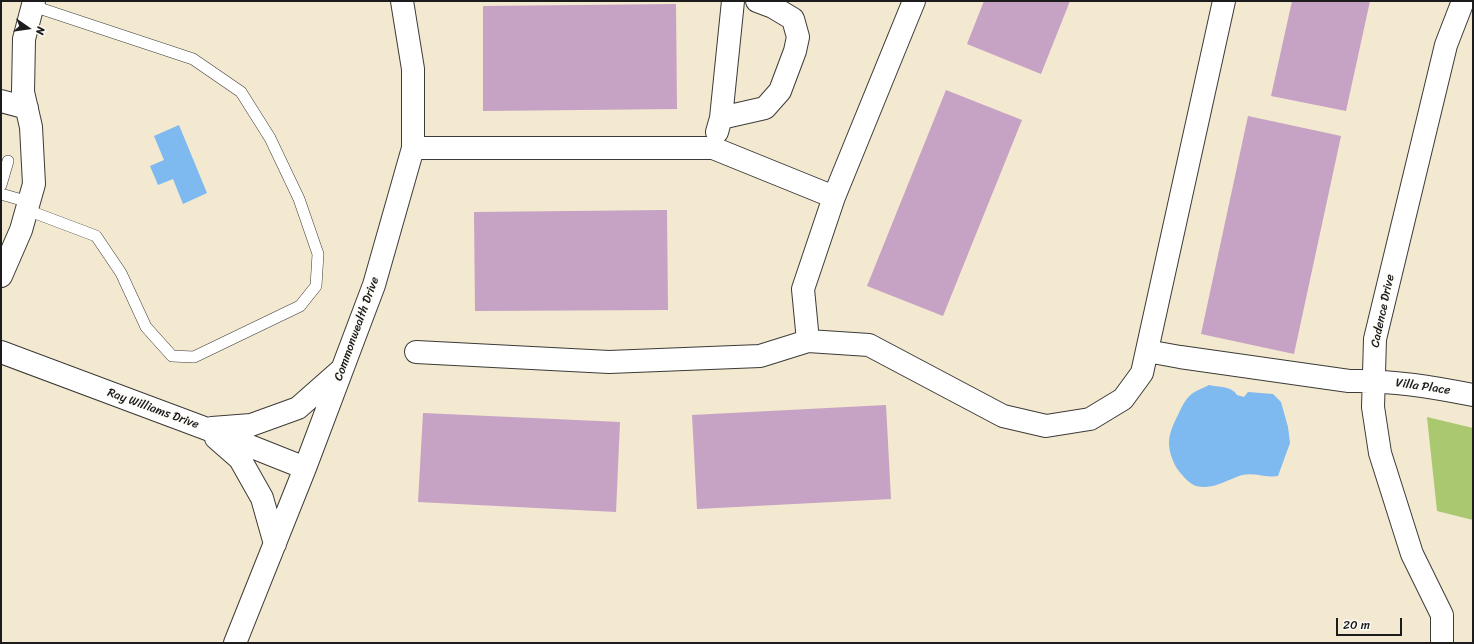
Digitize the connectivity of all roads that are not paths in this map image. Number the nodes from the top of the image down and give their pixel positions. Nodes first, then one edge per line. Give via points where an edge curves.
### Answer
1 (402, 1) edge
2 (733, 1) edge
3 (757, 1) edge
4 (1224, 1) edge
5 (1463, 1) edge
6 (33, 3) edge
7 (908, 3) edge
8 (1, 101) edge
9 (27, 108) junction
10 (721, 118) junction
11 (413, 148) junction
12 (713, 148) junction
13 (8, 161) dead end
14 (1, 185) edge
15 (1, 194) edge
16 (834, 197) junction
17 (28, 206) junction
18 (1, 276) edge
19 (808, 341) junction
20 (1147, 351) junction
21 (1, 352) edge
22 (416, 352) dead end
23 (342, 369) junction
24 (1374, 380) junction
25 (1473, 395) edge
26 (207, 429) junction
27 (305, 468) junction
28 (275, 544) junction
29 (235, 643) edge
30 (1442, 643) edge

1 - 11 street, Commonwealth Drive via 413,69
2 - 10 street
3 - 10 street via 793,19 798,37 795,51 780,91 765,108
4 - 20 street
5 - 24 street, Cadence Drive via 1446,45 1375,339
6 - 9 street via 24,39 23,92
6 - 17 lane via 193,59 242,92 270,138 299,199 318,254 316,286 300,306 194,358 172,356 146,326 121,273 96,236
7 - 16 street
8 - 9 street
9 - 17 street via 31,127 34,184
10 - 12 street
11 - 12 street
11 - 23 street, Commonwealth Drive via 374,285
12 - 16 street
13 - 14 lane
15 - 17 lane
16 - 19 street via 803,289
17 - 18 street via 21,230
19 - 20 street via 869,345 1003,416 1046,426 1090,419 1122,398 1142,373
19 - 22 street via 760,356 609,362
20 - 24 street, Villa Place via 1349,381
21 - 26 street, Ray Williams Drive
23 - 26 street via 298,408 251,425
23 - 27 street, Commonwealth Drive
24 - 25 street, Villa Place
24 - 30 street, Cadence Drive via 1373,407 1380,452 1412,554 1442,615
26 - 27 street, Ray Williams Drive
26 - 28 street via 240,459 262,498
27 - 28 street, Commonwealth Drive
28 - 29 street, Commonwealth Drive

